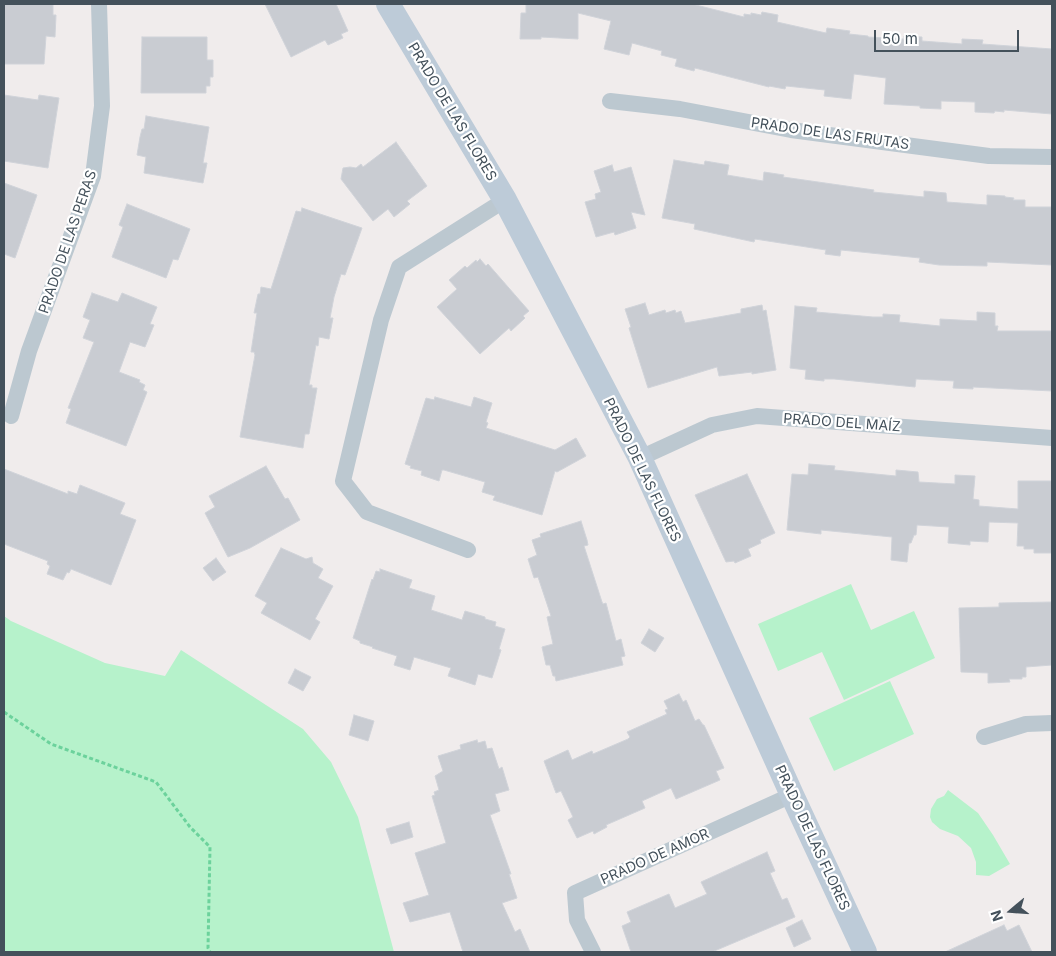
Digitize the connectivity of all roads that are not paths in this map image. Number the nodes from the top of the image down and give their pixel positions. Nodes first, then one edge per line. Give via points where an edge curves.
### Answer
1 (99, 4) edge
2 (388, 4) edge
3 (610, 101) dead end
4 (1052, 157) edge
5 (505, 200) junction
6 (11, 416) dead end
7 (1052, 438) edge
8 (640, 458) junction
9 (468, 550) dead end
10 (1052, 723) edge
11 (984, 737) dead end
12 (792, 795) junction
13 (593, 952) edge
14 (865, 952) edge

1 - 6 street, PRADO DE LAS PERAS via 102,106 93,176 29,351
2 - 5 street, PRADO DE LAS FLORES
3 - 4 street, PRADO DE LAS FRUTAS via 979,155
5 - 8 street, PRADO DE LAS FLORES
5 - 9 street via 399,267 381,320 343,481 367,512
7 - 8 street, PRADO DEL MAÍZ via 757,416 712,425
8 - 12 street, PRADO DE LAS FLORES
10 - 11 street via 1026,724
12 - 13 street, PRADO DE AMOR via 574,894 577,920
12 - 14 street, PRADO DE LAS FLORES

